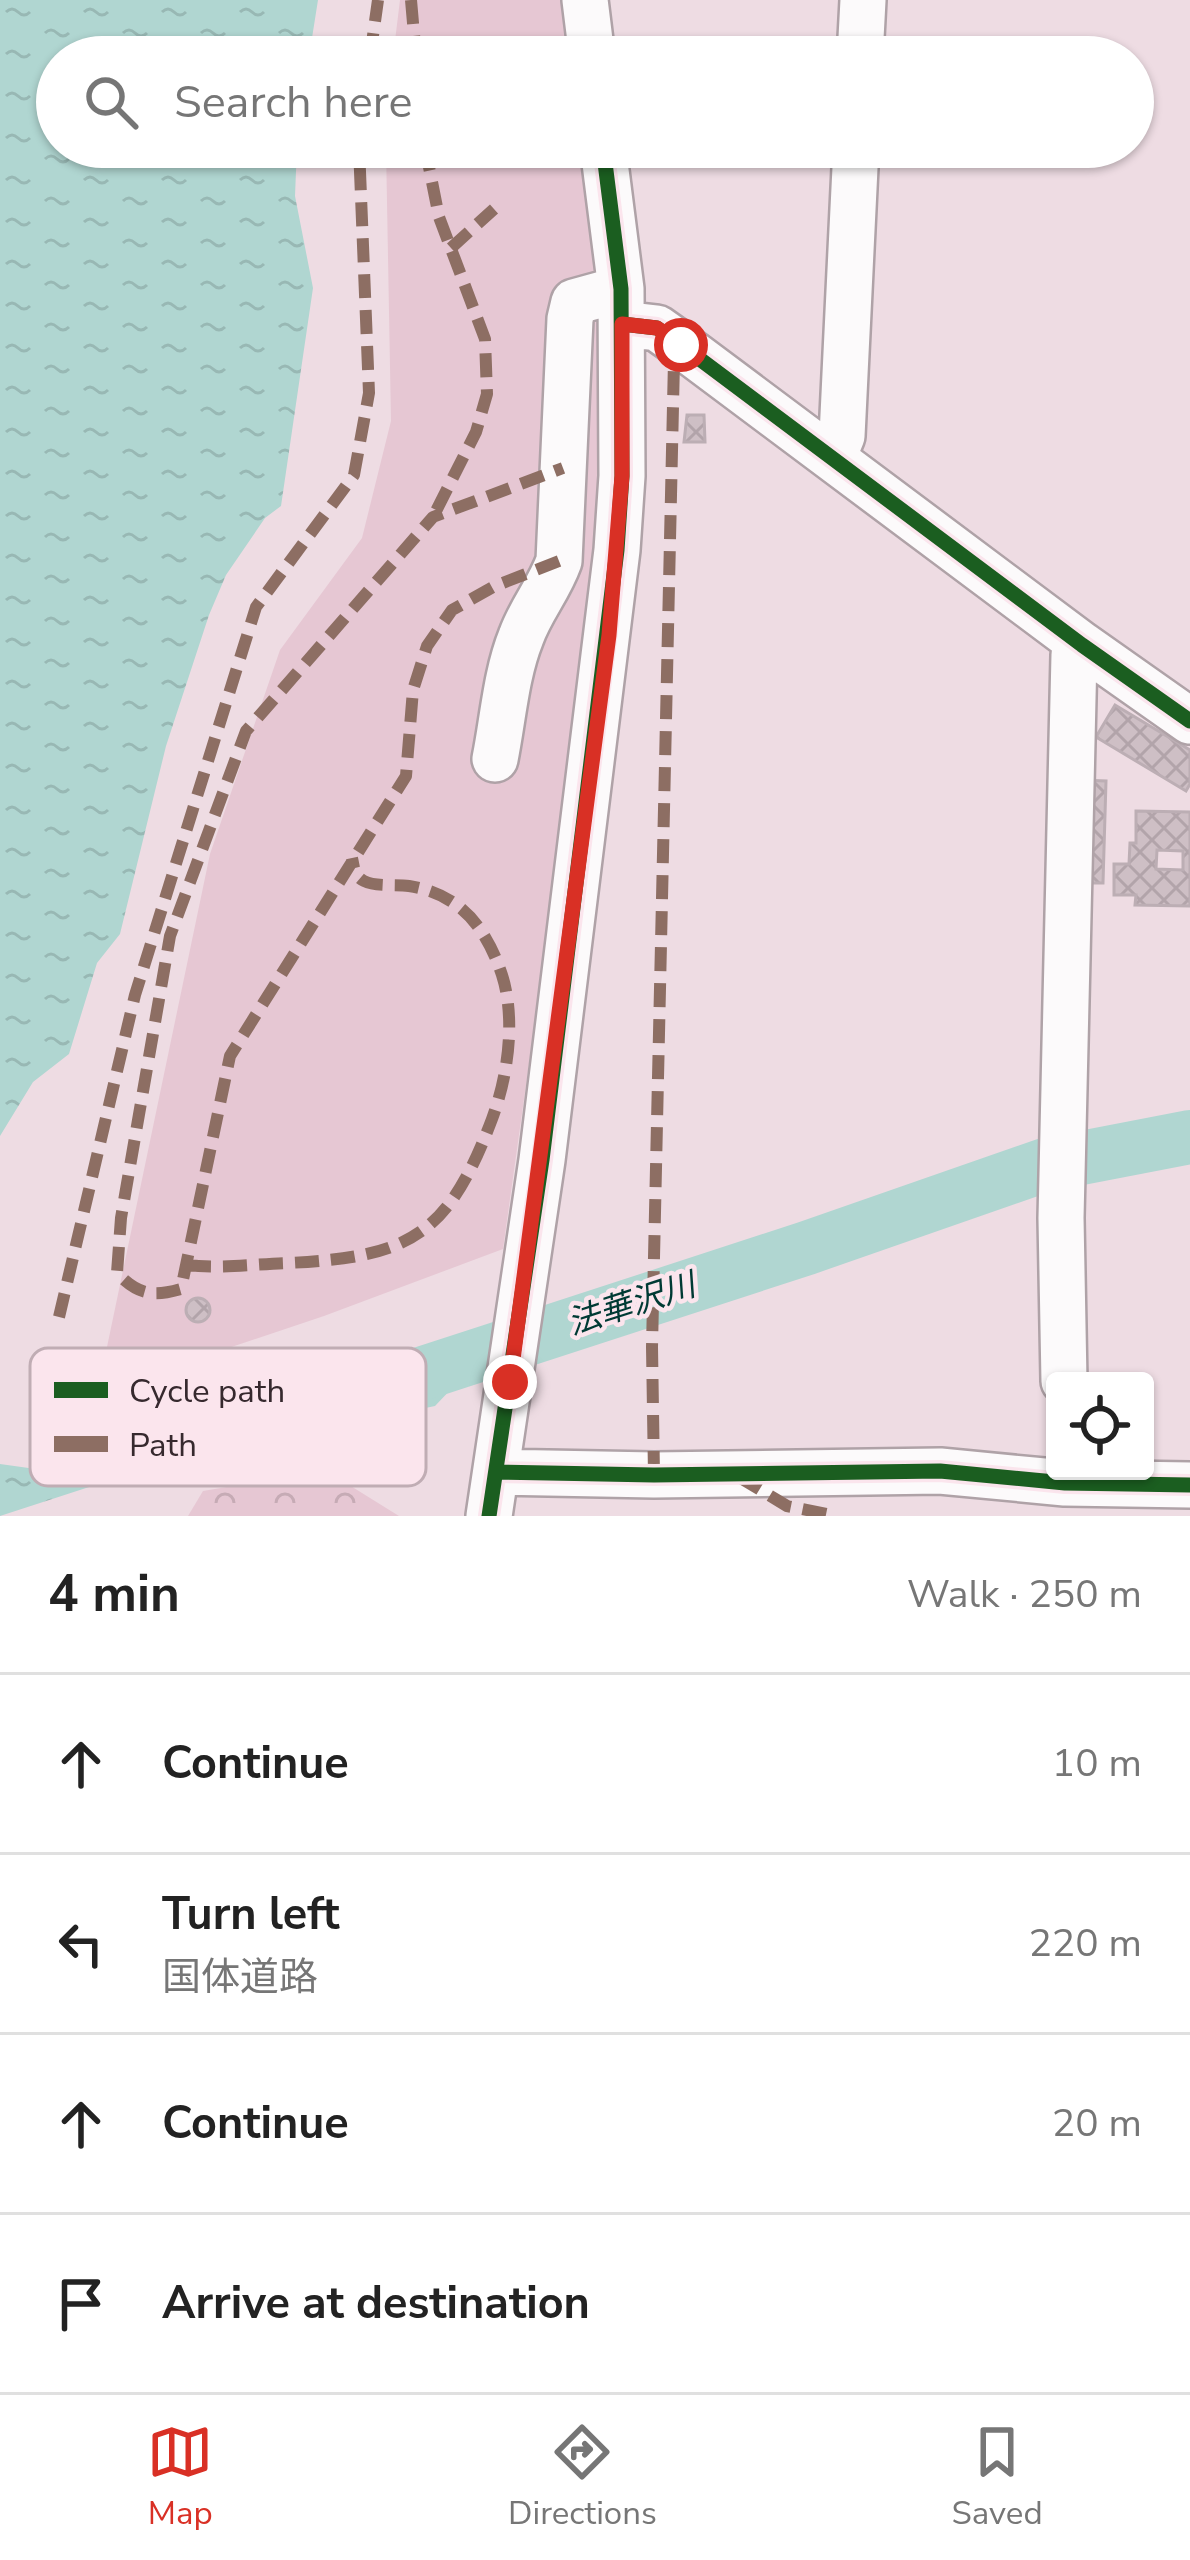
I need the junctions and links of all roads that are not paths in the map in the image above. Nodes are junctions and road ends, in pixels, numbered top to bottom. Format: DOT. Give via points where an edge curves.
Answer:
graph roads {
  1 [pos="585,0"];
  2 [pos="862,0"];
  3 [pos="589,36"];
  4 [pos="861,36"];
  5 [pos="605,168"];
  6 [pos="855,168"];
  7 [pos="621,306"];
  8 [pos="833,458"];
  9 [pos="1082,645"];
  10 [pos="1190,721"];
  11 [pos="495,759"];
  12 [pos="1064,1372"];
  13 [pos="1046,1476"];
  14 [pos="1112,1480"];
  15 [pos="1190,1485"];
  16 [pos="494,1494"];
  1 -- 3 [label="street"];
  2 -- 4 [label="street"];
  5 -- 7 [label="street"];
  6 -- 8 [label="street" via="842,436"];
  7 -- 8 [label="street"];
  7 -- 11 [label="street" via="574,302 559,561 518,642"];
  7 -- 16 [label="street" via="617,550"];
  8 -- 9 [label="street"];
  9 -- 10 [label="street"];
  9 -- 12 [label="street" via="1074,655"];
  13 -- 16 [label="street" via="654,1475"];
  14 -- 15 [label="street"];
}
